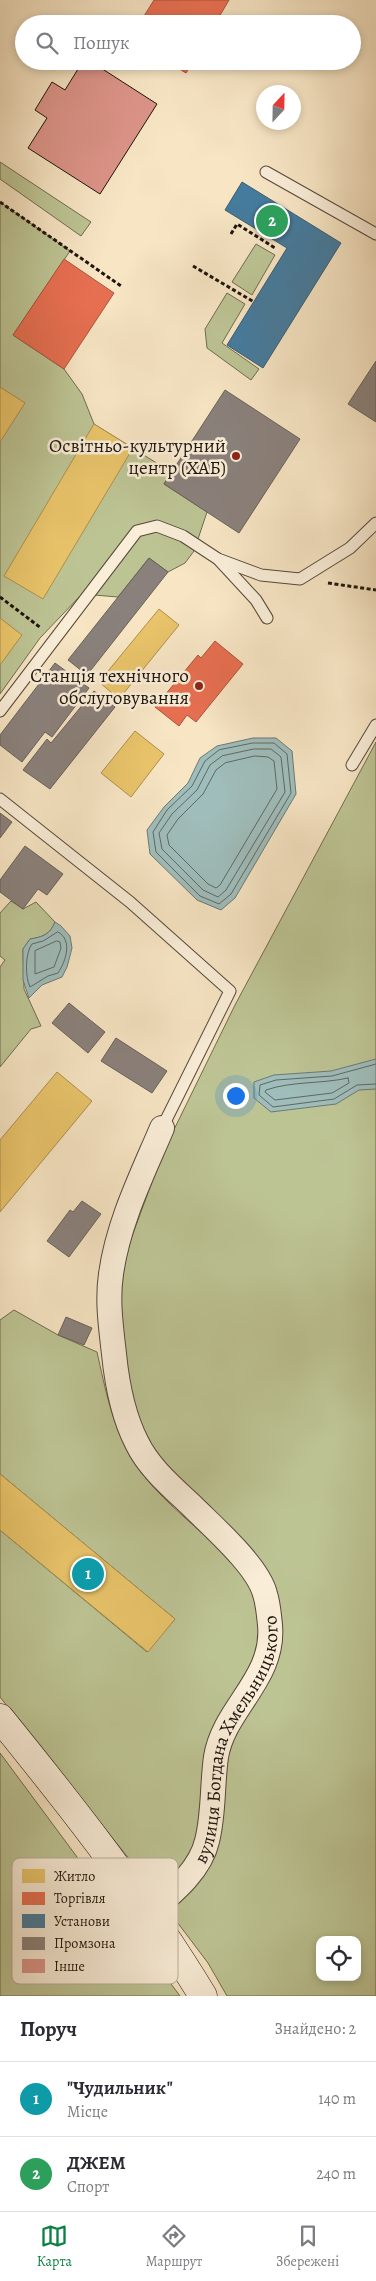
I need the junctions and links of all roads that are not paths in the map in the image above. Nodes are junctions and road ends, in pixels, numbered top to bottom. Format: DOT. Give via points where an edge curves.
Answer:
graph roads {
  1 [pos="266,172"];
  2 [pos="376,234"];
  3 [pos="376,523"];
  4 [pos="218,559"];
  5 [pos="267,618"];
  6 [pos="0,711"];
  7 [pos="376,724"];
  8 [pos="352,765"];
  9 [pos="0,799"];
  10 [pos="162,1128"];
  11 [pos="0,1718"];
  12 [pos="110,1858"];
  13 [pos="178,1889"];
  14 [pos="178,1954"];
  15 [pos="203,1996"];
  1 -- 2 [label="lane"];
  3 -- 4 [label="lane" via="350,548 300,579 261,575"];
  4 -- 5 [label="lane" via="256,600"];
  4 -- 6 [label="lane" via="183,536 157,526 137,531"];
  7 -- 8 [label="lane"];
  9 -- 10 [label="lane" via="130,902 230,991"];
  10 -- 13 [label="street, вулиця Богдана Хмельницького" via="121,1230 111,1274 109,1313 123,1406 137,1444 162,1477 246,1560 265,1592 270,1627 268,1655 258,1680 230,1719 216,1756 207,1842 194,1868"];
  11 -- 12 [label="street"];
  14 -- 15 [label="street"];
}
